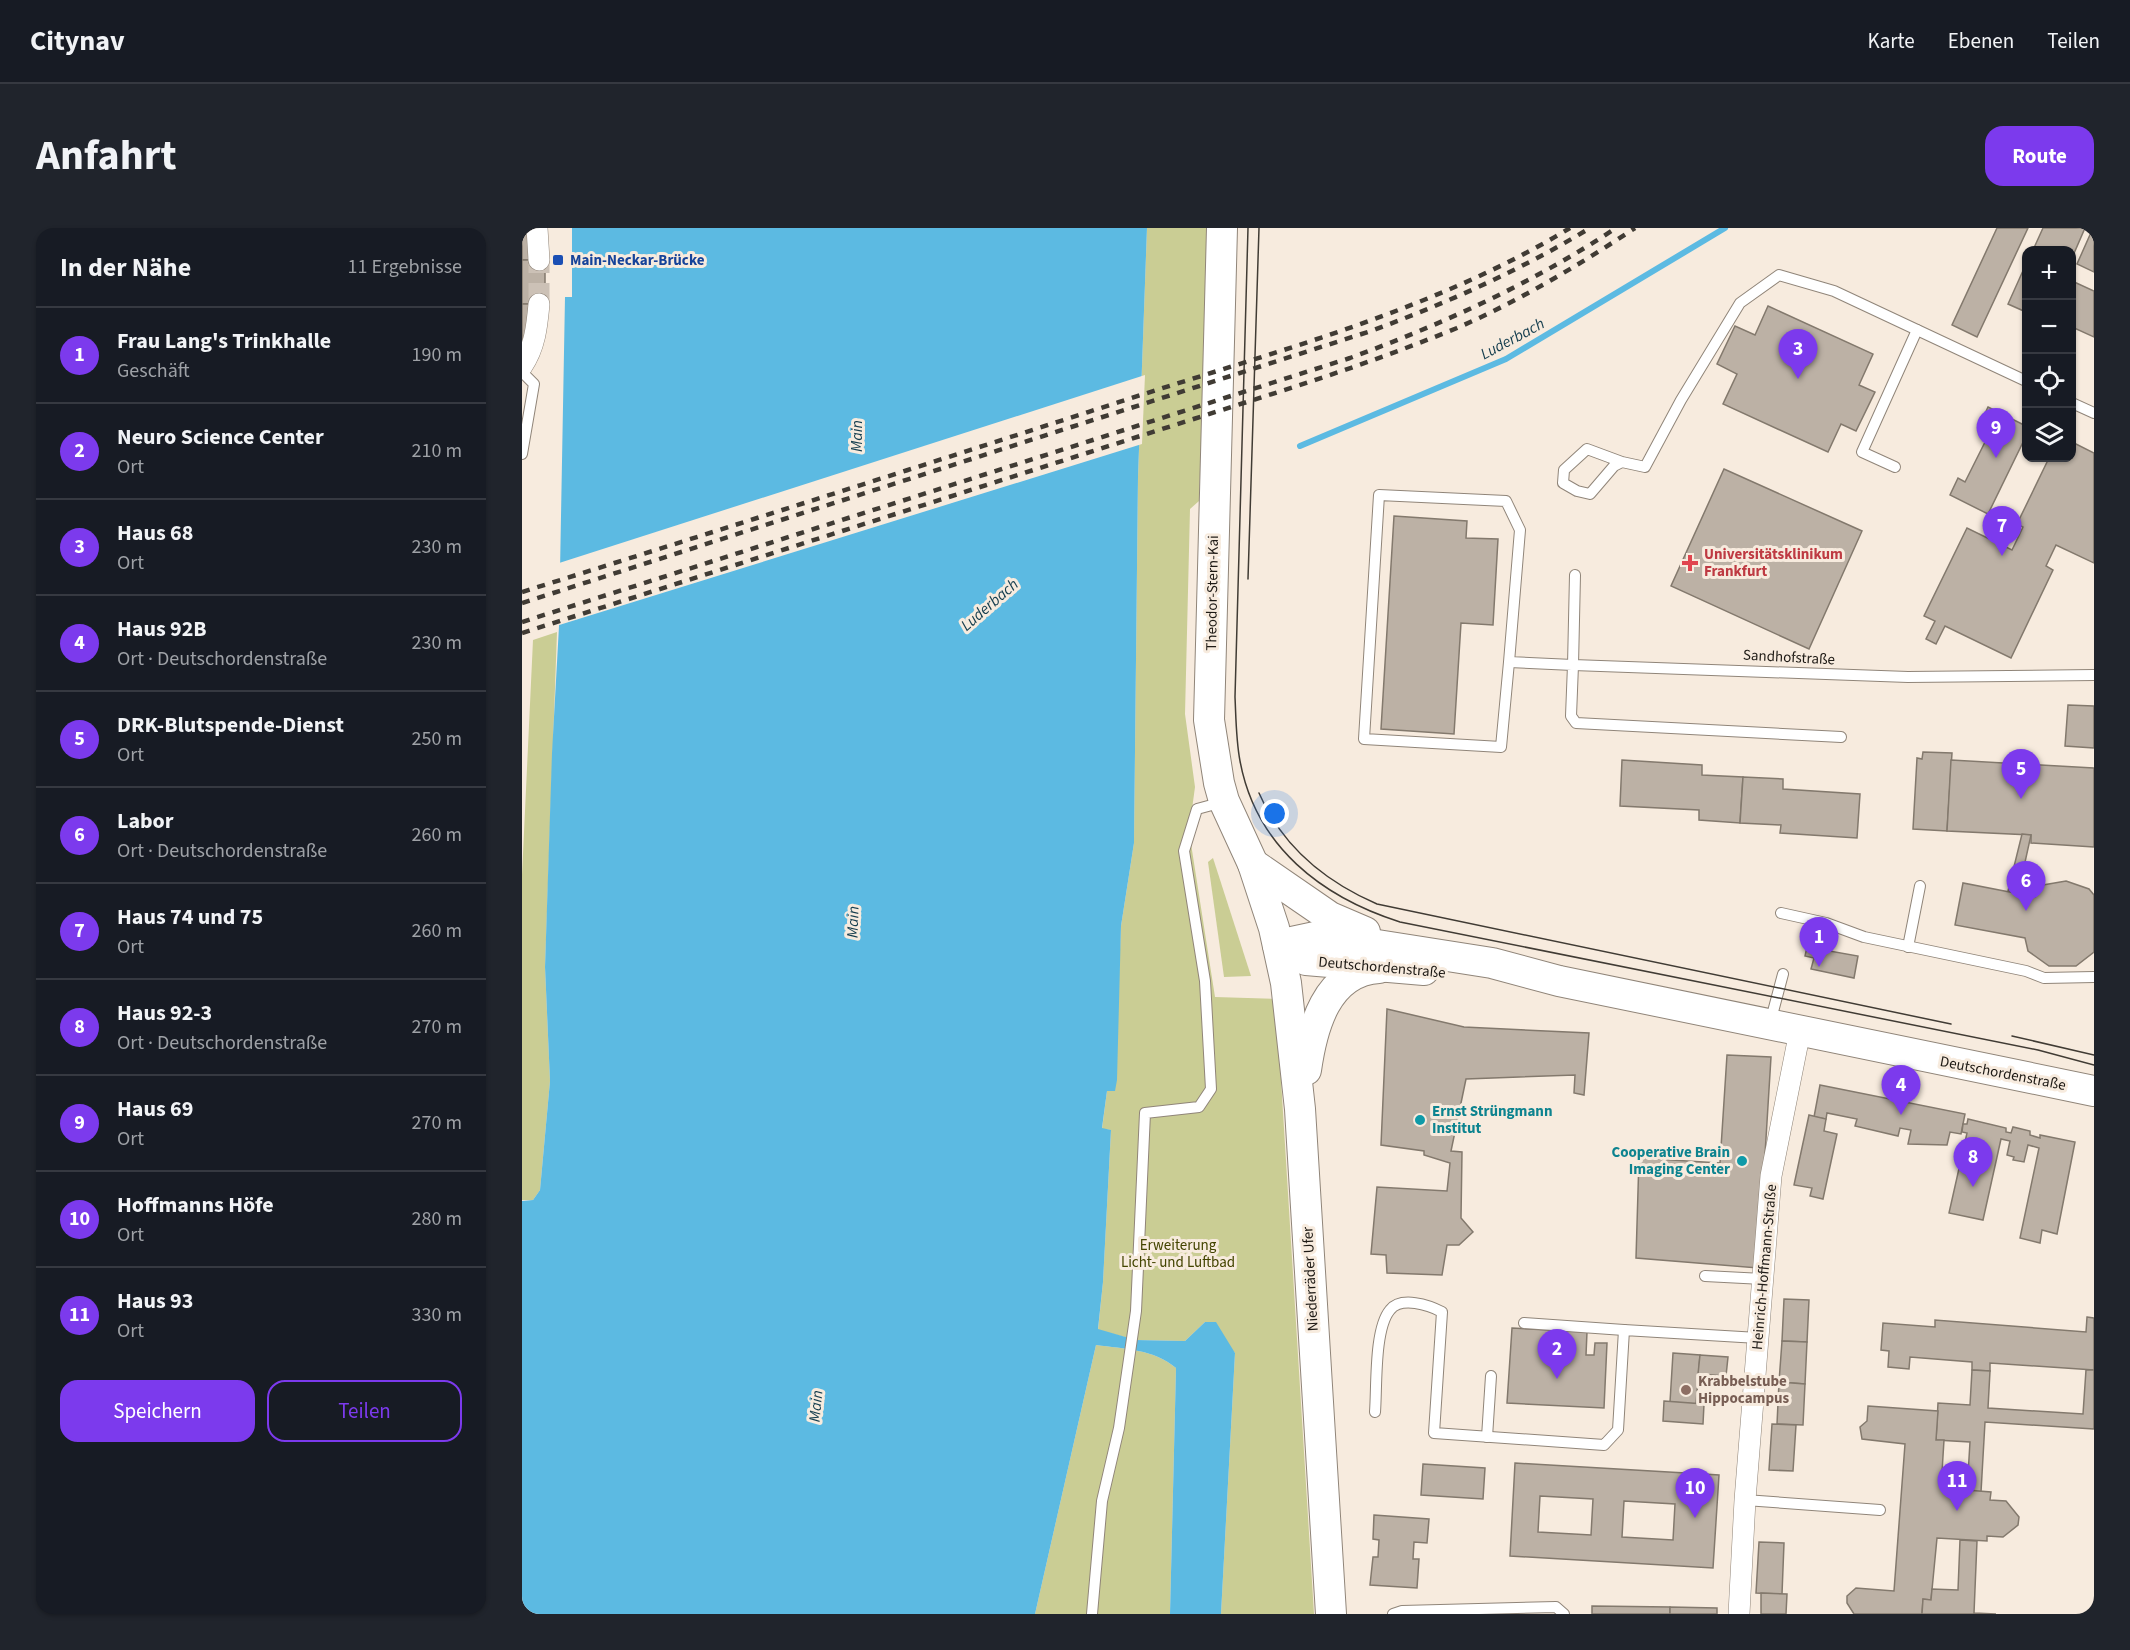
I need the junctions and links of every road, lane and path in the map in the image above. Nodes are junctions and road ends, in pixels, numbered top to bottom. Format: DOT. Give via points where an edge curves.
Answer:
graph roads {
  1 [pos="537,228"];
  2 [pos="1222,228"];
  3 [pos="539,260"];
  4 [pos="539,304"];
  5 [pos="1917,330"];
  6 [pos="522,366"];
  7 [pos="522,372"];
  8 [pos="2022,379"];
  9 [pos="2076,405"];
  10 [pos="2094,413"];
  11 [pos="522,454"];
  12 [pos="1622,462"];
  13 [pos="1895,467"];
  14 [pos="1575,574"];
  15 [pos="1509,662"];
  16 [pos="1573,665"];
  17 [pos="2094,675"];
  18 [pos="1841,737"];
  19 [pos="1224,801"];
  20 [pos="1252,864"];
  21 [pos="1920,886"];
  22 [pos="1781,914"];
  23 [pos="1278,945"];
  24 [pos="1908,947"];
  25 [pos="1402,958"];
  26 [pos="1783,974"];
  27 [pos="2094,977"];
  28 [pos="1769,1023"];
  29 [pos="1800,1031"];
  30 [pos="2094,1091"];
  31 [pos="1300,1109"];
  32 [pos="1705,1276"];
  33 [pos="1763,1280"];
  34 [pos="1524,1323"];
  35 [pos="1624,1330"];
  36 [pos="1758,1338"];
  37 [pos="1491,1376"];
  38 [pos="1375,1412"];
  39 [pos="1487,1437"];
  40 [pos="1745,1500"];
  41 [pos="1880,1510"];
  42 [pos="1092,1614"];
  43 [pos="1331,1614"];
  44 [pos="1393,1614"];
  45 [pos="1564,1614"];
  46 [pos="1739,1614"];
  1 -- 3 [label="street"];
  2 -- 19 [label="main road, Theodor-Stern-Kai" via="1209,720"];
  4 -- 6 [label="street" via="530,355"];
  5 -- 8 [label="lane"];
  5 -- 12 [label="lane" via="1834,291 1779,275 1740,303 1645,467"];
  5 -- 13 [label="lane" via="1862,452"];
  7 -- 11 [label="lane" via="534,384"];
  9 -- 10 [label="lane"];
  12 -- 12 [label="lane" via="1587,449 1564,470 1563,483 1590,494"];
  14 -- 16 [label="lane"];
  15 -- 15 [label="lane" via="1520,530 1506,501 1379,495 1364,739 1501,747"];
  15 -- 16 [label="lane, Sandhofstraße"];
  16 -- 17 [label="lane, Sandhofstraße" via="1908,677"];
  16 -- 18 [label="lane" via="1571,716 1576,723"];
  19 -- 20 [label="main road, Theodor-Stern-Kai"];
  19 -- 42 [label="lane" via="1197,809 1184,851 1205,981 1211,1089 1199,1107 1145,1113 1133,1329 1119,1428 1102,1501"];
  20 -- 23 [label="main road, Theodor-Stern-Kai"];
  20 -- 25 [label="main road" via="1330,917"];
  21 -- 24 [label="lane"];
  22 -- 24 [label="lane"];
  23 -- 25 [label="main road, Deutschordenstraße" via="1306,960"];
  23 -- 31 [label="main road, Niederräder Ufer" via="1286,982"];
  24 -- 27 [label="lane" via="2044,978"];
  25 -- 28 [label="main road, Deutschordenstraße" via="1486,977 1559,981"];
  25 -- 31 [label="main road" via="1348,978 1319,1012 1311,1033"];
  26 -- 28 [label="lane"];
  28 -- 29 [label="main road, Deutschordenstraße"];
  29 -- 30 [label="main road, Deutschordenstraße"];
  29 -- 33 [label="street, Heinrich-Hoffmann-Straße" via="1771,1176"];
  31 -- 43 [label="main road, Niederräder Ufer"];
  32 -- 33 [label="lane"];
  33 -- 36 [label="street, Heinrich-Hoffmann-Straße"];
  34 -- 35 [label="lane"];
  35 -- 36 [label="lane"];
  35 -- 39 [label="lane" via="1618,1430 1604,1445"];
  36 -- 40 [label="street, Heinrich-Hoffmann-Straße"];
  37 -- 39 [label="lane"];
  38 -- 39 [label="lane" via="1381,1329 1390,1310 1401,1303 1431,1306 1442,1312 1434,1433"];
  40 -- 41 [label="lane"];
  40 -- 46 [label="street, Heinrich-Hoffmann-Straße"];
  44 -- 45 [label="lane" via="1556,1607"];
}
